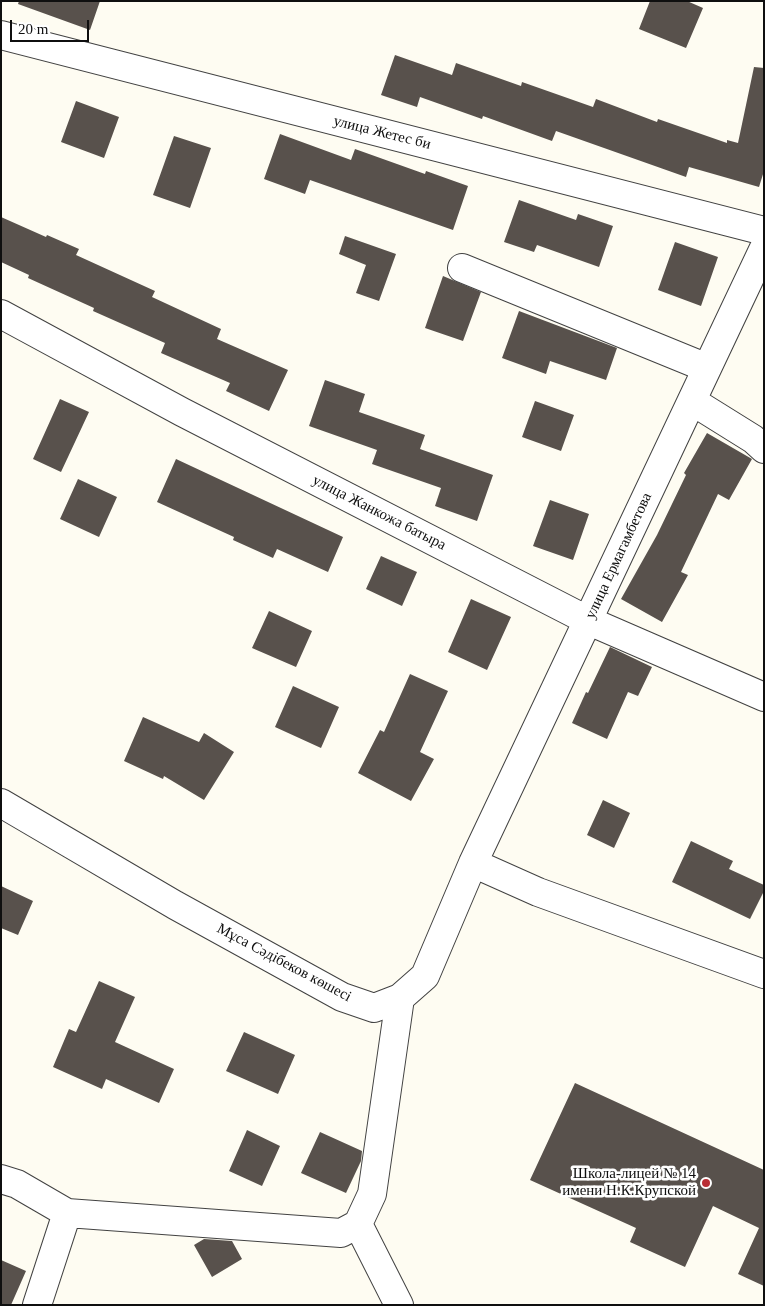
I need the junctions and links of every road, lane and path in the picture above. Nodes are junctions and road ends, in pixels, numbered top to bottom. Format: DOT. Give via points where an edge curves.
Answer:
graph roads {
  1 [pos="1,35"];
  2 [pos="764,231"];
  3 [pos="764,248"];
  4 [pos="462,268"];
  5 [pos="1,314"];
  6 [pos="708,368"];
  7 [pos="692,401"];
  8 [pos="764,450"];
  9 [pos="589,621"];
  10 [pos="764,697"];
  11 [pos="1,803"];
  12 [pos="473,863"];
  13 [pos="764,974"];
  14 [pos="400,998"];
  15 [pos="1,1179"];
  16 [pos="67,1213"];
  17 [pos="358,1224"];
  18 [pos="37,1305"];
  19 [pos="399,1305"];
  1 -- 2 [label="street, улица Жетес би"];
  3 -- 6 [label="street, улица Ермагамбетова"];
  4 -- 6 [label="street"];
  5 -- 9 [label="street, улица Жанкожа батыра" via="182,412"];
  6 -- 7 [label="street, улица Ермагамбетова"];
  7 -- 8 [label="street" via="753,439"];
  7 -- 9 [label="street, улица Ермагамбетова"];
  9 -- 10 [label="street, улица Жанкожа батыра"];
  9 -- 12 [label="street, улица Ермагамбетова"];
  11 -- 14 [label="street, Мұса Сәдібеков көшесі" via="175,905 342,997 374,1008"];
  12 -- 13 [label="street" via="538,892"];
  12 -- 14 [label="street, Мұса Сәдібеков көшесі" via="425,976"];
  14 -- 17 [label="street" via="372,1194"];
  15 -- 16 [label="street" via="17,1184"];
  16 -- 17 [label="street" via="341,1233"];
  16 -- 18 [label="street"];
  17 -- 19 [label="street"];
}
